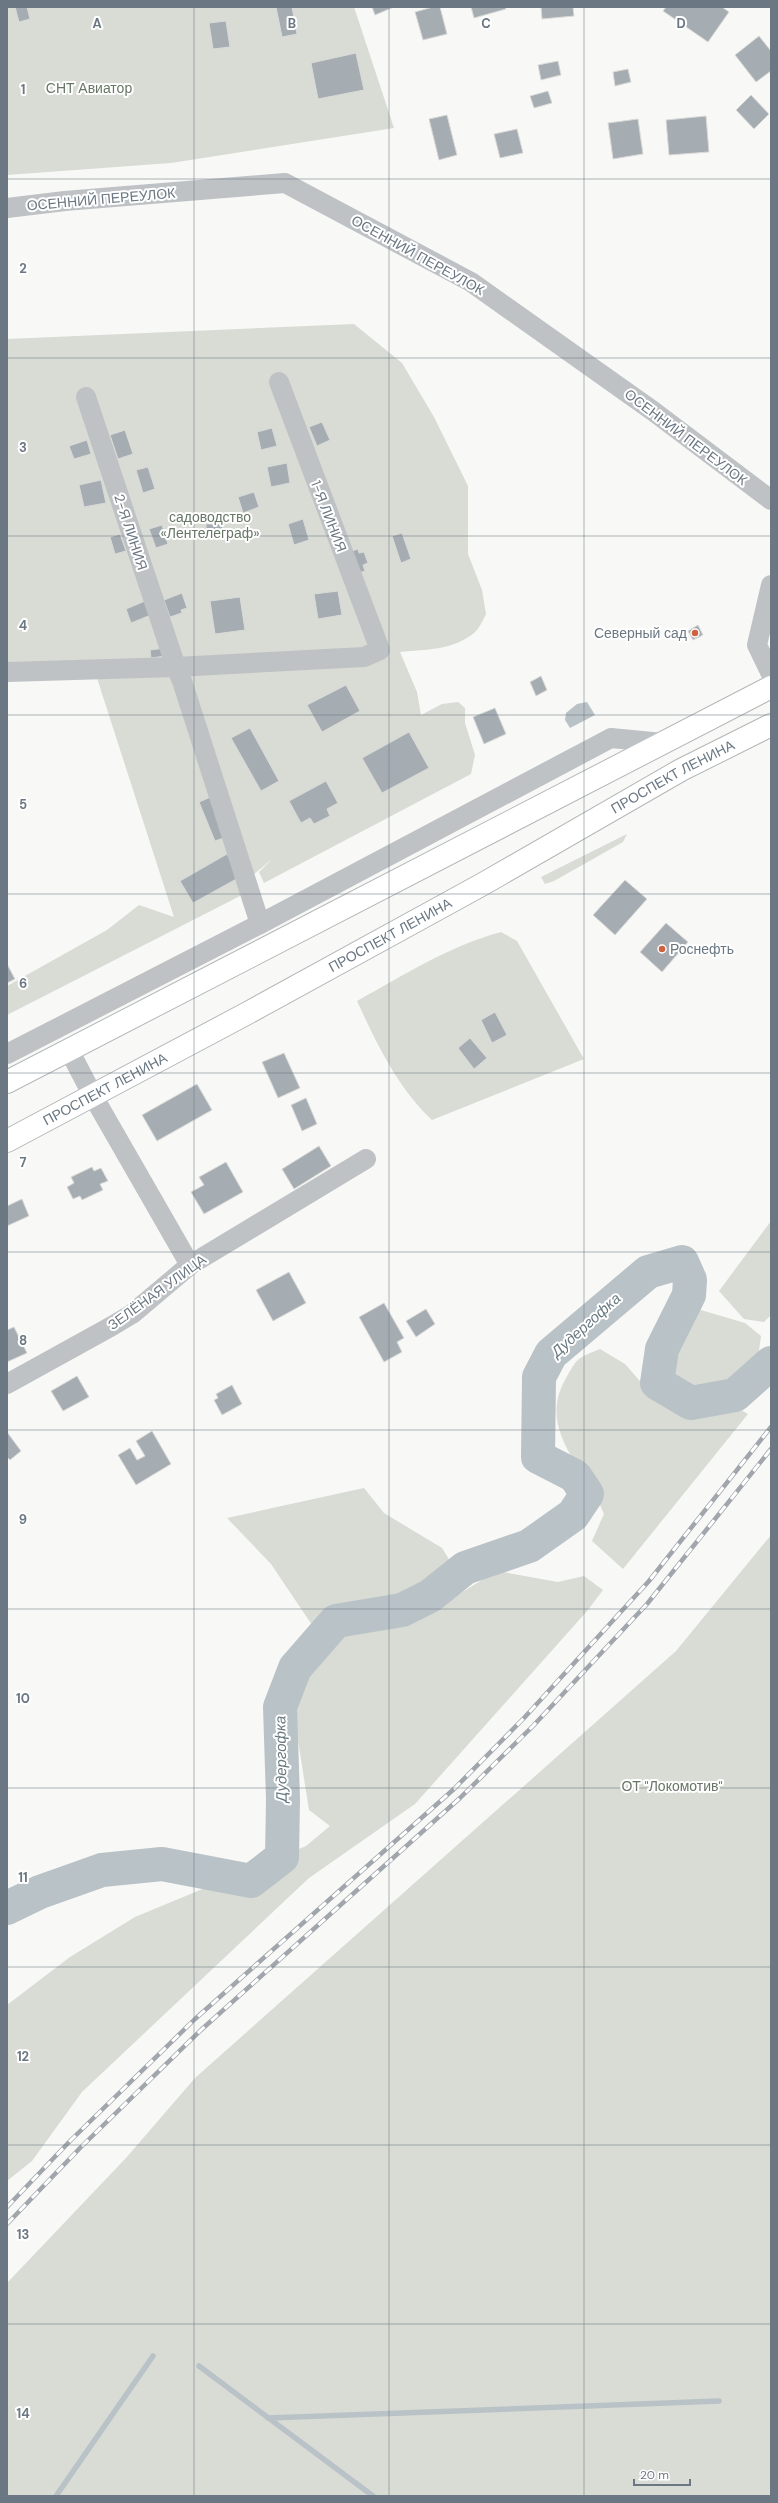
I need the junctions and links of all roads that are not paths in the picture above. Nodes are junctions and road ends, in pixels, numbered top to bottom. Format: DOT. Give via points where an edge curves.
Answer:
graph roads {
  1 [pos="7,208"];
  2 [pos="278,382"];
  3 [pos="86,397"];
  4 [pos="771,500"];
  5 [pos="771,585"];
  6 [pos="176,667"];
  7 [pos="7,672"];
  8 [pos="771,674"];
  9 [pos="771,687"];
  10 [pos="771,725"];
  11 [pos="663,743"];
  12 [pos="260,924"];
  13 [pos="69,1050"];
  14 [pos="7,1054"];
  15 [pos="7,1082"];
  16 [pos="93,1096"];
  17 [pos="7,1141"];
  18 [pos="366,1159"];
  19 [pos="190,1265"];
  20 [pos="7,1384"];
  1 -- 4 [label="street, ОСЕННИЙ ПЕРЕУЛОК" via="285,183 472,282 640,402"];
  2 -- 6 [label="street, 1-Я ЛИНИЯ" via="380,650 364,657"];
  3 -- 6 [label="street, 2-Я ЛИНИЯ"];
  5 -- 8 [label="street" via="757,645"];
  6 -- 7 [label="street"];
  6 -- 12 [label="street, 2-Я ЛИНИЯ"];
  9 -- 11 [label="highway"];
  10 -- 16 [label="highway, ПРОСПЕКТ ЛЕНИНА" via="681,770 483,884"];
  11 -- 12 [label="street" via="611,738"];
  11 -- 13 [label="highway"];
  12 -- 14 [label="street"];
  13 -- 15 [label="highway"];
  13 -- 16 [label="street"];
  16 -- 17 [label="highway, ПРОСПЕКТ ЛЕНИНА"];
  16 -- 19 [label="street"];
  18 -- 19 [label="street, ЗЕЛЁНАЯ УЛИЦА"];
  19 -- 20 [label="street, ЗЕЛЁНАЯ УЛИЦА" via="132,1314"];
}
